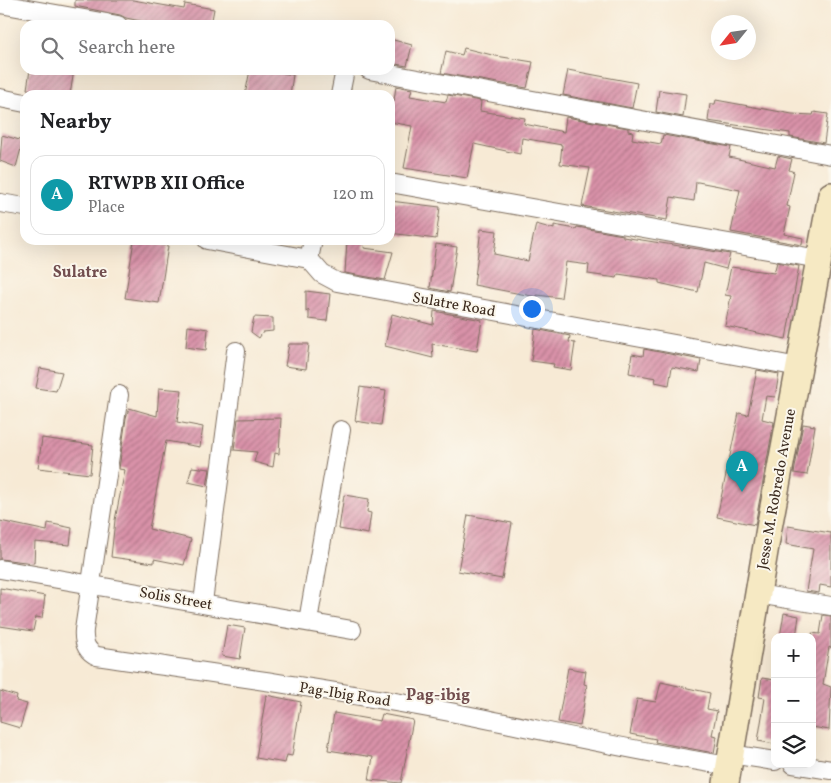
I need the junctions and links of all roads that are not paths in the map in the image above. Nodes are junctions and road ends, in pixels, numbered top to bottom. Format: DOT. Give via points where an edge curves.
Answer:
graph roads {
  1 [pos="0,4"];
  2 [pos="90,20"];
  3 [pos="344,75"];
  4 [pos="395,75"];
  5 [pos="341,90"];
  6 [pos="0,98"];
  7 [pos="20,102"];
  8 [pos="831,155"];
  9 [pos="395,184"];
  10 [pos="831,195"];
  11 [pos="0,203"];
  12 [pos="20,206"];
  13 [pos="232,245"];
  14 [pos="312,245"];
  15 [pos="819,259"];
  16 [pos="309,260"];
  17 [pos="236,351"];
  18 [pos="799,367"];
  19 [pos="119,395"];
  20 [pos="341,430"];
  21 [pos="0,569"];
  22 [pos="92,584"];
  23 [pos="757,594"];
  24 [pos="203,602"];
  25 [pos="831,606"];
  26 [pos="308,621"];
  27 [pos="352,630"];
  28 [pos="771,762"];
  29 [pos="728,768"];
  30 [pos="816,768"];
  31 [pos="831,770"];
  1 -- 2 [label="street"];
  3 -- 5 [label="street"];
  4 -- 8 [label="street"];
  6 -- 7 [label="street"];
  9 -- 15 [label="street"];
  10 -- 15 [label="main road, Jesse M. Robredo Avenue"];
  11 -- 12 [label="street"];
  13 -- 16 [label="street"];
  14 -- 16 [label="street"];
  15 -- 18 [label="main road, Jesse M. Robredo Avenue"];
  16 -- 18 [label="street, Sulatre Road" via="322,274 337,282"];
  17 -- 24 [label="street"];
  18 -- 23 [label="main road, Jesse M. Robredo Avenue"];
  19 -- 22 [label="street, Pag-Ibig Road"];
  20 -- 26 [label="street"];
  21 -- 22 [label="street, Solis Street"];
  22 -- 24 [label="street, Solis Street"];
  22 -- 29 [label="street, Pag-Ibig Road" via="84,637 86,646 97,656 360,696"];
  23 -- 25 [label="street"];
  23 -- 29 [label="main road, Jesse M. Robredo Avenue"];
  24 -- 26 [label="street, Solis Street"];
  26 -- 27 [label="street, Solis Street"];
  28 -- 29 [label="street, Pag-Ibig Road"];
  30 -- 31 [label="street"];
}
